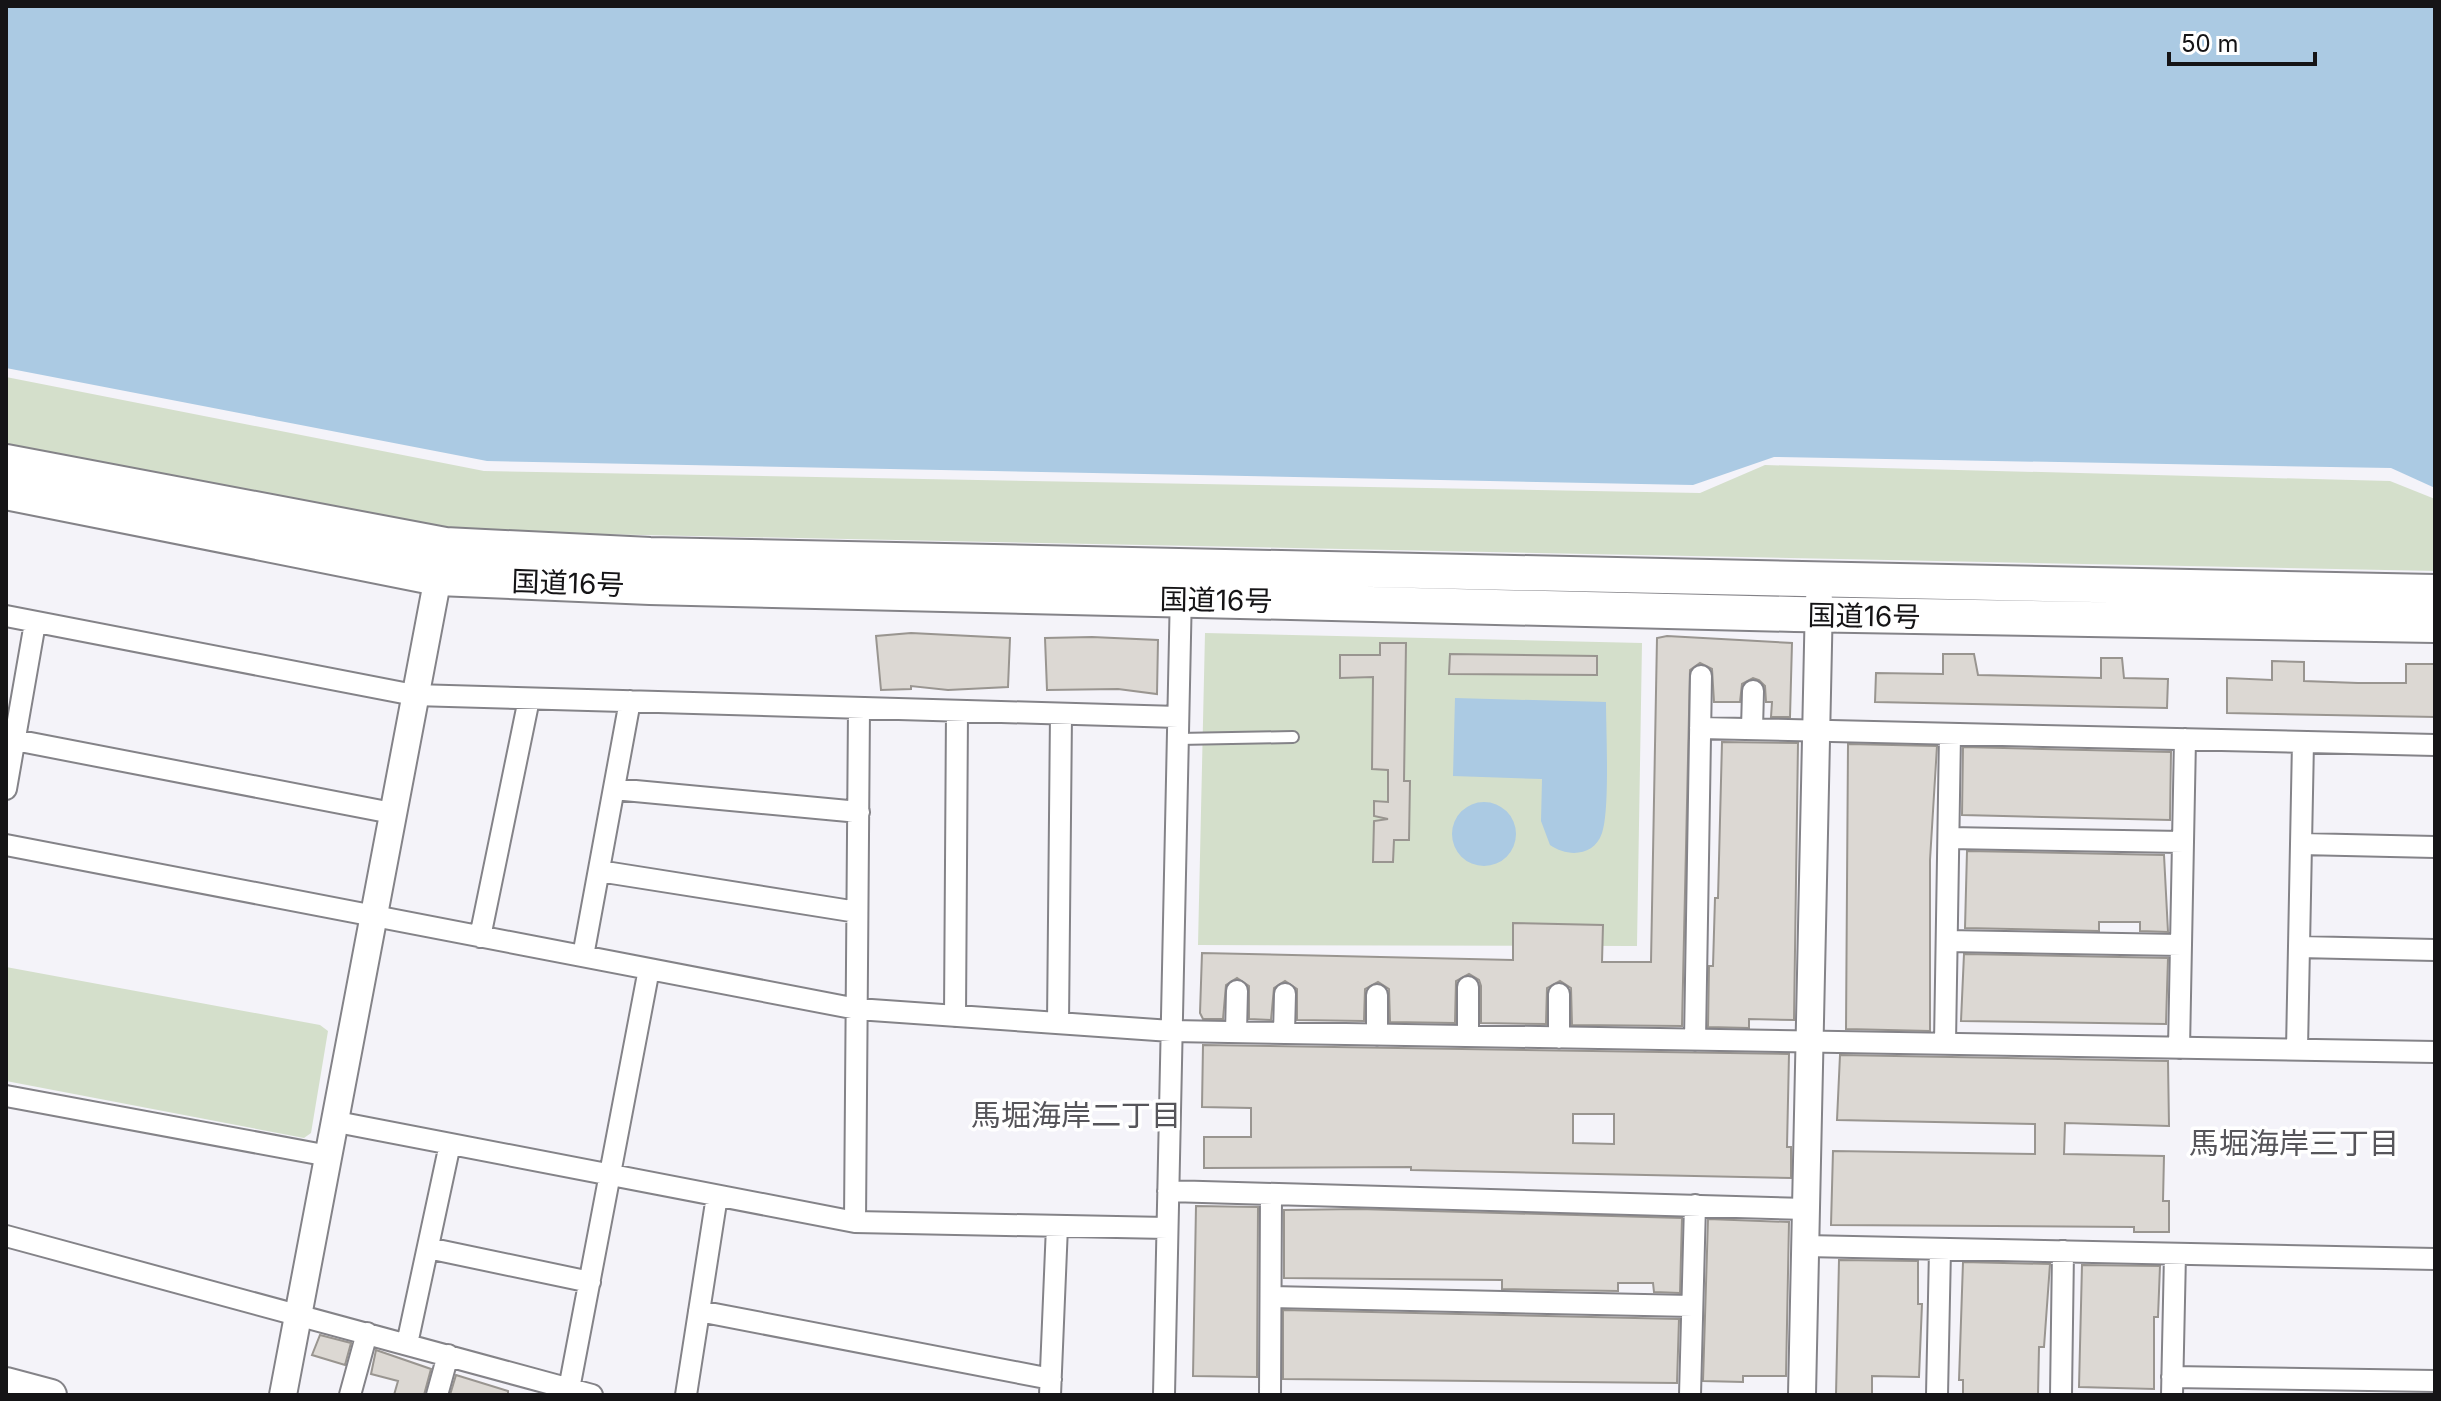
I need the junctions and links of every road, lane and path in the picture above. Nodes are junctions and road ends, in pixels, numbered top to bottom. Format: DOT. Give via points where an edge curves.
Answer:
graph roads {
  1 [pos="6,462"];
  2 [pos="6,492"];
  3 [pos="441,562"];
  4 [pos="1819,579"];
  5 [pos="1181,583"];
  6 [pos="2435,592"];
  7 [pos="1818,615"];
  8 [pos="6,616"];
  9 [pos="35,623"];
  10 [pos="2435,625"];
  11 [pos="1701,676"];
  12 [pos="1753,691"];
  13 [pos="414,695"];
  14 [pos="529,699"];
  15 [pos="630,701"];
  16 [pos="859,708"];
  17 [pos="957,711"];
  18 [pos="1061,714"];
  19 [pos="1178,717"];
  20 [pos="1700,728"];
  21 [pos="1752,729"];
  22 [pos="1816,731"];
  23 [pos="1950,734"];
  24 [pos="1293,737"];
  25 [pos="1178,739"];
  26 [pos="2185,739"];
  27 [pos="15,740"];
  28 [pos="2303,742"];
  29 [pos="2435,745"];
  30 [pos="6,789"];
  31 [pos="614,789"];
  32 [pos="859,812"];
  33 [pos="392,813"];
  34 [pos="1949,838"];
  35 [pos="2183,842"];
  36 [pos="2301,844"];
  37 [pos="6,845"];
  38 [pos="2435,847"];
  39 [pos="599,871"];
  40 [pos="857,912"];
  41 [pos="374,916"];
  42 [pos="480,937"];
  43 [pos="1947,941"];
  44 [pos="2181,945"];
  45 [pos="2299,947"];
  46 [pos="2435,950"];
  47 [pos="583,956"];
  48 [pos="649,969"];
  49 [pos="1468,987"];
  50 [pos="1237,991"];
  51 [pos="1285,994"];
  52 [pos="1559,994"];
  53 [pos="1377,995"];
  54 [pos="857,1009"];
  55 [pos="955,1016"];
  56 [pos="1058,1023"];
  57 [pos="1171,1031"];
  58 [pos="1236,1032"];
  59 [pos="1284,1033"];
  60 [pos="1377,1035"];
  61 [pos="1468,1036"];
  62 [pos="1559,1038"];
  63 [pos="1695,1040"];
  64 [pos="1809,1042"];
  65 [pos="1945,1043"];
  66 [pos="2179,1048"];
  67 [pos="2297,1049"];
  68 [pos="2435,1052"];
  69 [pos="6,1096"];
  70 [pos="337,1122"];
  71 [pos="450,1144"];
  72 [pos="329,1156"];
  73 [pos="610,1175"];
  74 [pos="1168,1191"];
  75 [pos="1271,1194"];
  76 [pos="717,1196"];
  77 [pos="1695,1205"];
  78 [pos="1806,1209"];
  79 [pos="855,1222"];
  80 [pos="1057,1226"];
  81 [pos="1167,1228"];
  82 [pos="6,1236"];
  83 [pos="1805,1246"];
  84 [pos="428,1248"];
  85 [pos="1940,1249"];
  86 [pos="2063,1251"];
  87 [pos="2175,1254"];
  88 [pos="2435,1259"];
  89 [pos="590,1282"];
  90 [pos="1271,1297"];
  91 [pos="1692,1306"];
  92 [pos="699,1311"];
  93 [pos="297,1315"];
  94 [pos="367,1333"];
  95 [pos="407,1344"];
  96 [pos="448,1355"];
  97 [pos="2435,1381"];
  98 [pos="6,1383"];
  99 [pos="526,1386"];
  100 [pos="2172,1386"];
  101 [pos="1050,1387"];
  102 [pos="569,1392"];
  103 [pos="43,1394"];
  104 [pos="283,1395"];
  105 [pos="350,1395"];
  106 [pos="437,1395"];
  107 [pos="592,1395"];
  108 [pos="686,1395"];
  109 [pos="1164,1395"];
  110 [pos="1270,1395"];
  111 [pos="1690,1395"];
  112 [pos="1802,1395"];
  113 [pos="1937,1395"];
  114 [pos="2061,1395"];
  1 -- 3 [label="highway, 国道16号"];
  2 -- 3 [label="highway, 国道16号"];
  3 -- 5 [label="highway, 国道16号" via="650,555"];
  3 -- 13 [label="street"];
  4 -- 5 [label="highway, 国道16号"];
  4 -- 6 [label="highway, 国道16号"];
  4 -- 7 [label="street"];
  5 -- 7 [label="highway, 国道16号"];
  5 -- 19 [label="street"];
  7 -- 10 [label="highway, 国道16号"];
  7 -- 22 [label="street"];
  8 -- 9 [label="street"];
  9 -- 13 [label="street"];
  9 -- 27 [label="street"];
  11 -- 20 [label="street"];
  12 -- 21 [label="street"];
  13 -- 14 [label="street"];
  13 -- 33 [label="street"];
  14 -- 15 [label="street"];
  14 -- 42 [label="street"];
  15 -- 16 [label="street"];
  15 -- 31 [label="street"];
  16 -- 17 [label="street"];
  16 -- 32 [label="street"];
  17 -- 18 [label="street"];
  17 -- 55 [label="street"];
  18 -- 19 [label="street"];
  18 -- 56 [label="street"];
  19 -- 25 [label="street"];
  20 -- 21 [label="street"];
  20 -- 63 [label="street"];
  21 -- 22 [label="street"];
  22 -- 23 [label="street"];
  22 -- 64 [label="street"];
  23 -- 26 [label="street"];
  23 -- 34 [label="street"];
  24 -- 25 [label="lane"];
  25 -- 57 [label="street"];
  26 -- 28 [label="street"];
  26 -- 35 [label="street"];
  27 -- 30 [label="street"];
  27 -- 33 [label="street"];
  28 -- 29 [label="street"];
  28 -- 36 [label="street"];
  31 -- 32 [label="street"];
  31 -- 39 [label="street"];
  32 -- 40 [label="street"];
  33 -- 41 [label="street"];
  34 -- 35 [label="street"];
  34 -- 43 [label="street"];
  35 -- 44 [label="street"];
  36 -- 38 [label="street"];
  36 -- 45 [label="street"];
  37 -- 41 [label="street"];
  39 -- 40 [label="street"];
  39 -- 47 [label="street"];
  40 -- 54 [label="street"];
  41 -- 42 [label="street"];
  41 -- 70 [label="street"];
  42 -- 47 [label="street"];
  43 -- 44 [label="street"];
  43 -- 65 [label="street"];
  44 -- 66 [label="street"];
  45 -- 46 [label="street"];
  45 -- 67 [label="street"];
  47 -- 48 [label="street"];
  48 -- 54 [label="street"];
  48 -- 73 [label="street"];
  49 -- 61 [label="street"];
  50 -- 58 [label="street"];
  51 -- 59 [label="street"];
  52 -- 62 [label="street"];
  53 -- 60 [label="street"];
  54 -- 55 [label="street"];
  54 -- 79 [label="street"];
  55 -- 56 [label="street"];
  56 -- 57 [label="street"];
  57 -- 58 [label="street"];
  57 -- 74 [label="street"];
  58 -- 59 [label="street"];
  59 -- 60 [label="street"];
  60 -- 61 [label="street"];
  61 -- 62 [label="street"];
  62 -- 63 [label="street"];
  63 -- 64 [label="street"];
  64 -- 65 [label="street"];
  64 -- 78 [label="street"];
  65 -- 66 [label="street"];
  66 -- 67 [label="street"];
  67 -- 68 [label="street"];
  69 -- 72 [label="street"];
  70 -- 71 [label="street"];
  70 -- 72 [label="street"];
  71 -- 73 [label="street"];
  71 -- 84 [label="street"];
  72 -- 93 [label="street"];
  73 -- 76 [label="street"];
  73 -- 89 [label="street"];
  74 -- 75 [label="street"];
  74 -- 81 [label="street"];
  75 -- 77 [label="street"];
  75 -- 90 [label="street"];
  76 -- 79 [label="street"];
  76 -- 92 [label="street"];
  77 -- 78 [label="street"];
  77 -- 91 [label="street"];
  78 -- 83 [label="street"];
  79 -- 80 [label="street"];
  80 -- 81 [label="street"];
  80 -- 101 [label="street"];
  81 -- 109 [label="street"];
  82 -- 93 [label="street"];
  83 -- 85 [label="street"];
  83 -- 112 [label="street"];
  84 -- 89 [label="street"];
  84 -- 95 [label="street"];
  85 -- 86 [label="street"];
  85 -- 113 [label="street"];
  86 -- 87 [label="street"];
  86 -- 114 [label="street"];
  87 -- 88 [label="street"];
  87 -- 100 [label="street"];
  89 -- 102 [label="street"];
  90 -- 91 [label="street"];
  90 -- 110 [label="street"];
  91 -- 111 [label="street"];
  92 -- 101 [label="street"];
  92 -- 108 [label="street"];
  93 -- 94 [label="street"];
  93 -- 104 [label="street"];
  94 -- 95 [label="street"];
  94 -- 105 [label="street"];
  95 -- 96 [label="street"];
  96 -- 99 [label="street"];
  96 -- 106 [label="street"];
  97 -- 100 [label="street"];
  98 -- 103 [label="main road"];
  99 -- 102 [label="street"];
  102 -- 107 [label="street"];
}
